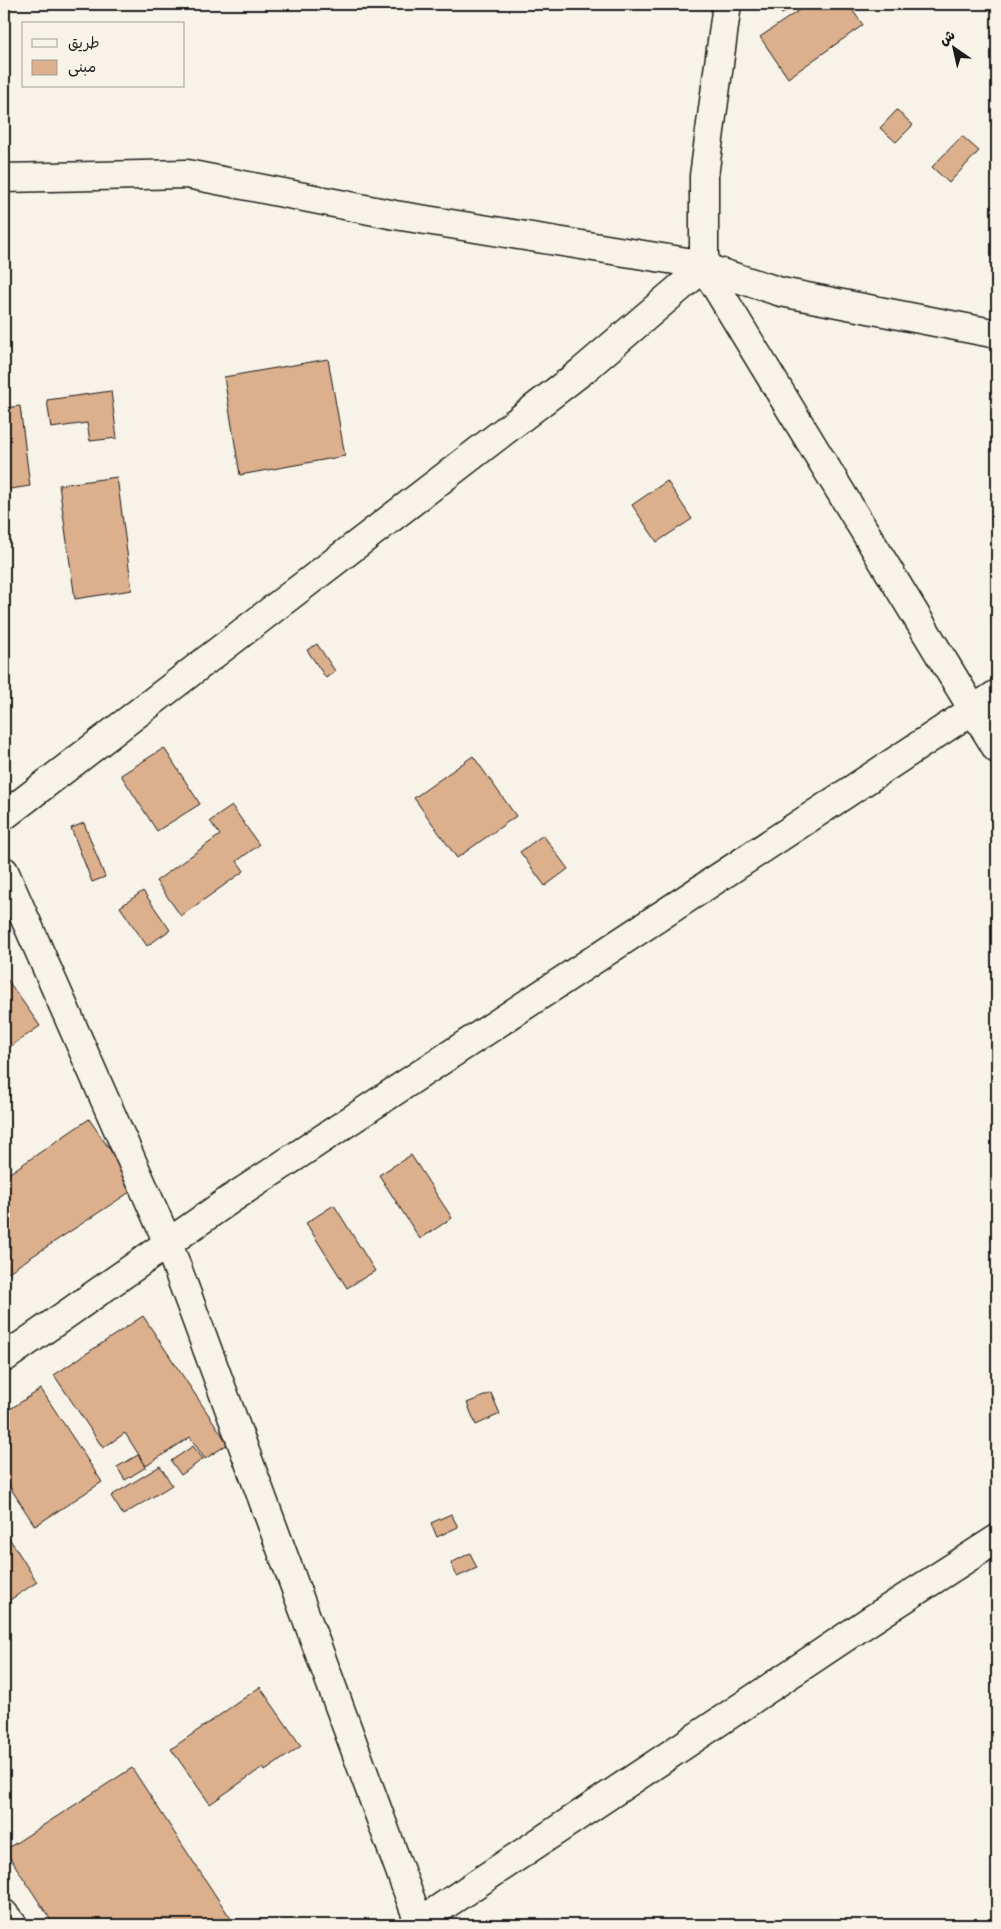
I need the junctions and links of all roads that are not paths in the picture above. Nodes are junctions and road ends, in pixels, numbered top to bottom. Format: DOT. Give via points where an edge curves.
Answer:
graph roads {
  1 [pos="727,4"];
  2 [pos="4,178"];
  3 [pos="704,267"];
  4 [pos="997,334"];
  5 [pos="997,694"];
  6 [pos="975,710"];
  7 [pos="997,749"];
  8 [pos="4,816"];
  9 [pos="4,871"];
  10 [pos="168,1243"];
  11 [pos="4,1358"];
  12 [pos="997,1538"];
  13 [pos="4,1914"];
  14 [pos="418,1924"];
  15 [pos="13,1925"];
  1 -- 3 [label="street" via="704,176"];
  2 -- 3 [label="street" via="187,174 395,215"];
  3 -- 4 [label="street" via="781,292"];
  3 -- 6 [label="street"];
  3 -- 8 [label="street" via="581,372"];
  5 -- 6 [label="street"];
  6 -- 7 [label="street"];
  6 -- 10 [label="street"];
  9 -- 10 [label="street"];
  10 -- 11 [label="street"];
  10 -- 14 [label="street"];
  12 -- 14 [label="street"];
  13 -- 15 [label="street"];
}
